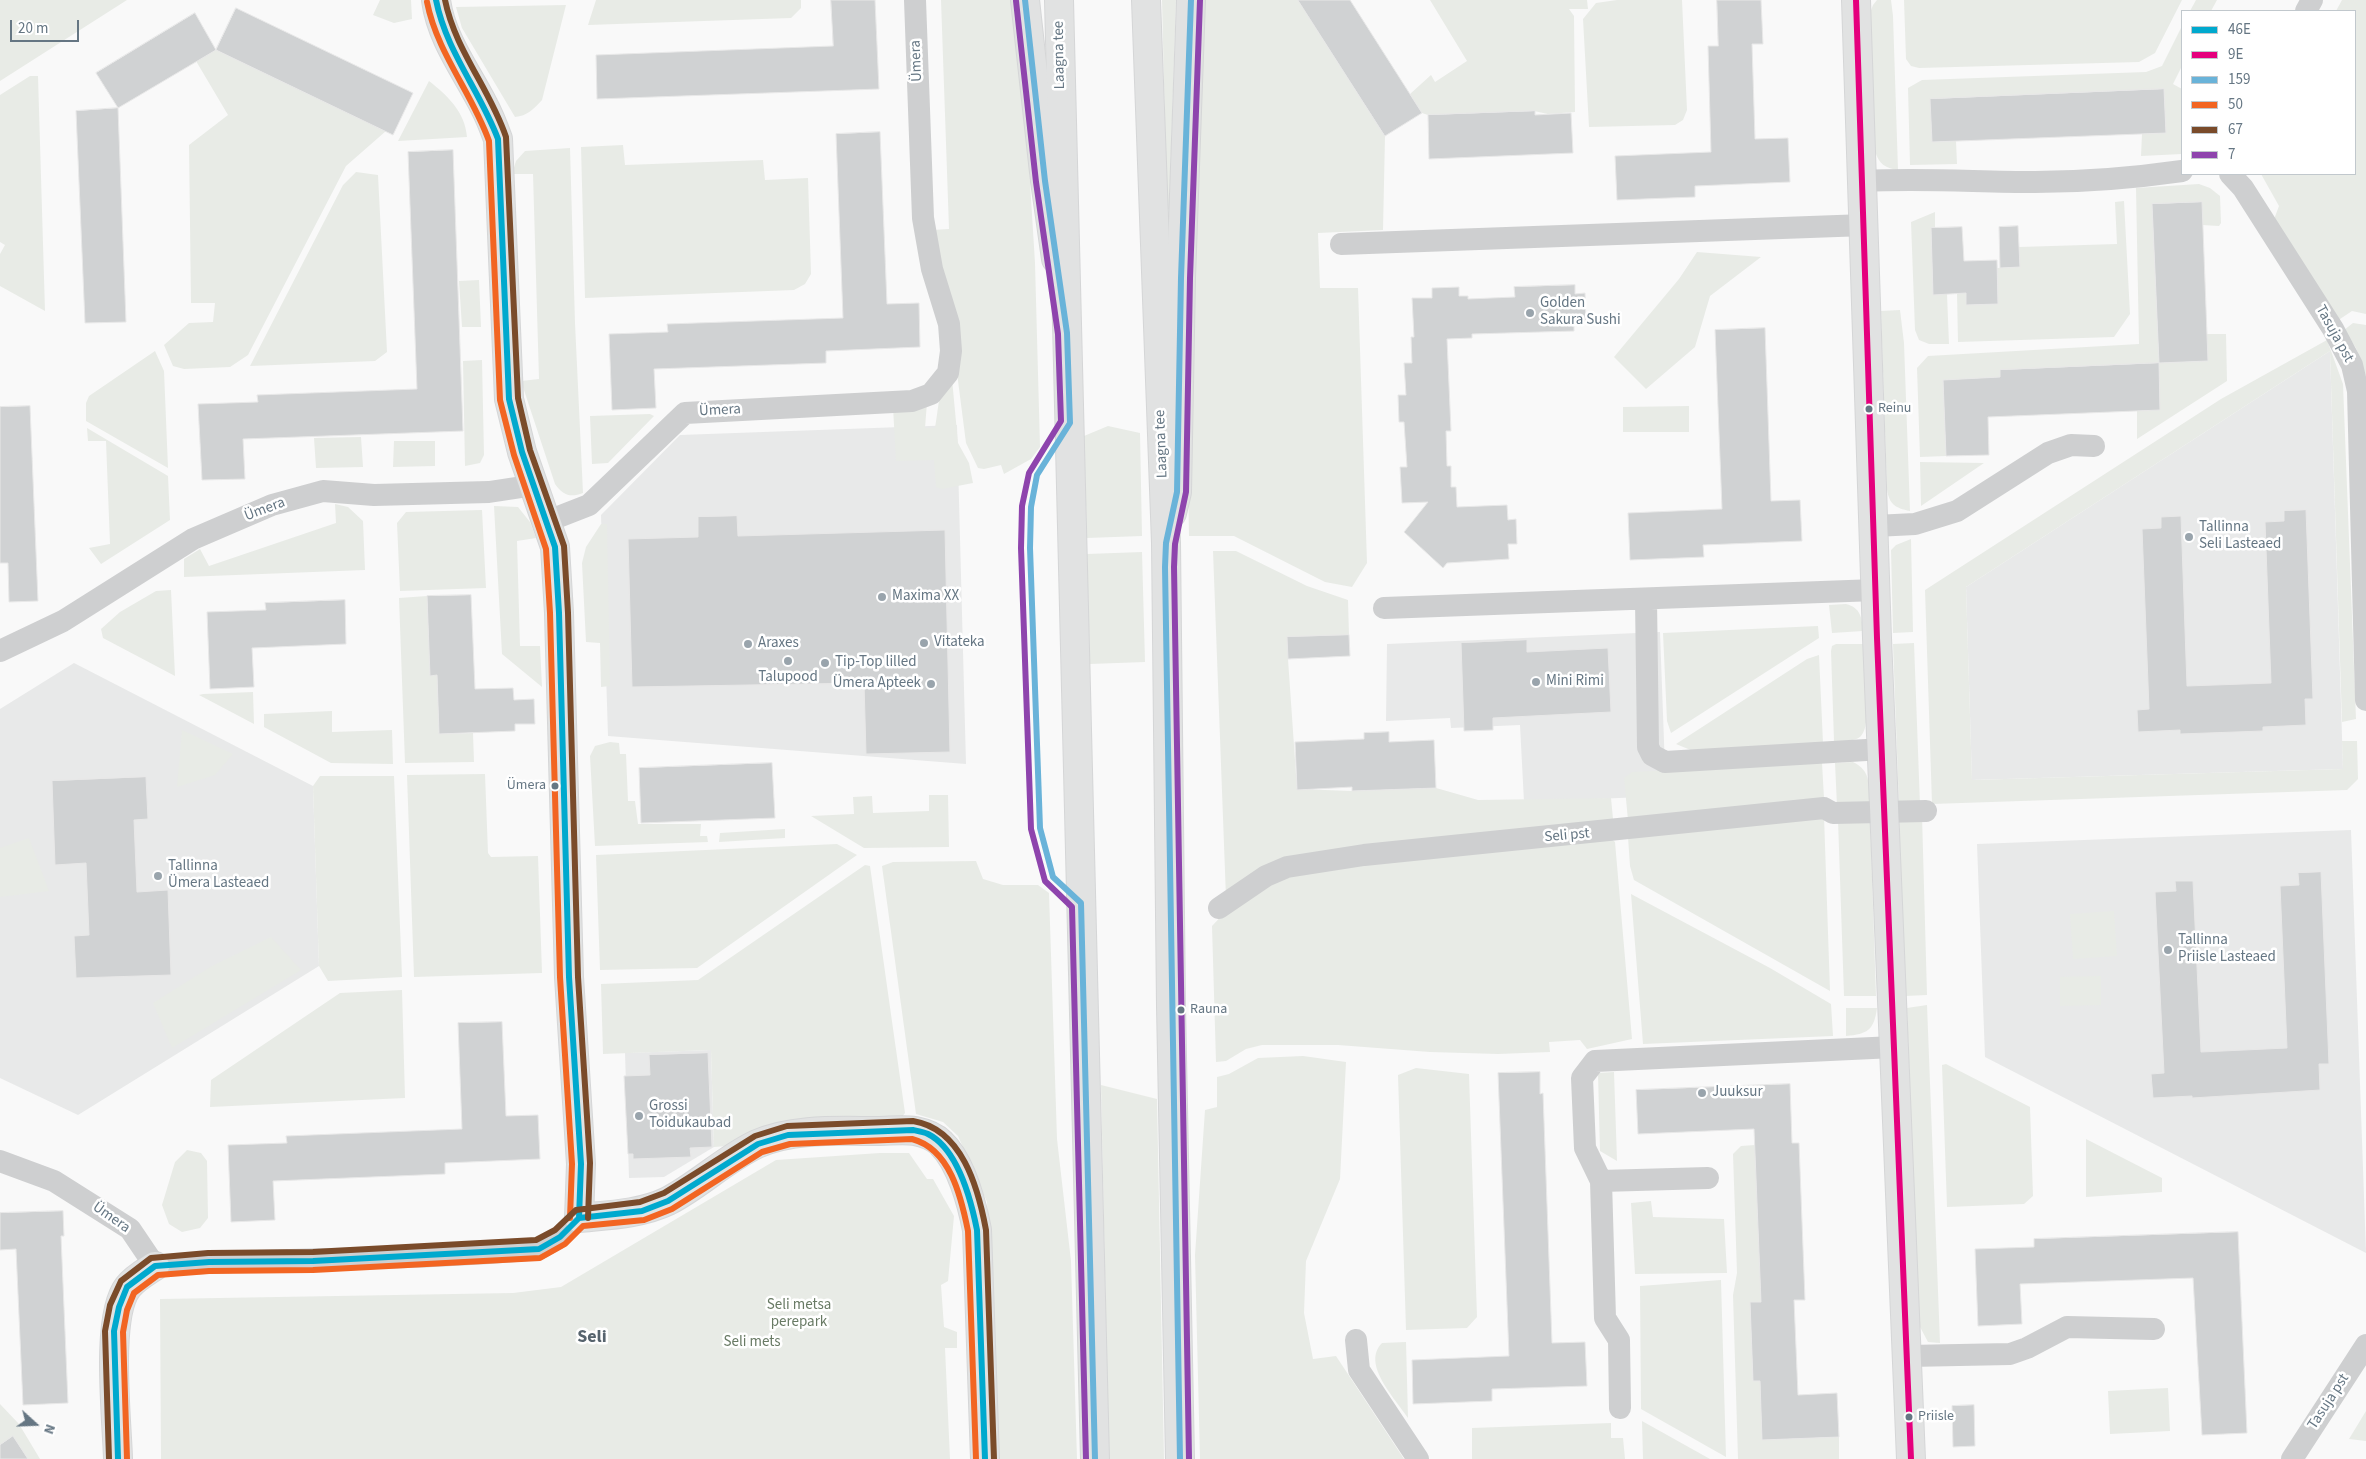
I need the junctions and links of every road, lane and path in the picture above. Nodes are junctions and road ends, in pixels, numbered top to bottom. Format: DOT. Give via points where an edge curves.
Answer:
graph roads {
  1 [pos="436,0"];
  2 [pos="915,0"];
  3 [pos="1025,0"];
  4 [pos="1059,0"];
  5 [pos="1146,0"];
  6 [pos="1191,0"];
  7 [pos="1856,0"];
  8 [pos="2181,171"];
  9 [pos="2231,175"];
  10 [pos="1864,181"];
  11 [pos="1865,225"];
  12 [pos="1341,244"];
  13 [pos="1067,333"];
  14 [pos="2094,446"];
  15 [pos="535,485"];
  16 [pos="548,521"];
  17 [pos="1875,526"];
  18 [pos="1166,544"];
  19 [pos="1876,590"];
  20 [pos="1646,599"];
  21 [pos="1384,608"];
  22 [pos="0,651"];
  23 [pos="2366,700"];
  24 [pos="1883,749"];
  25 [pos="1886,811"];
  26 [pos="1926,811"];
  27 [pos="1219,908"];
  28 [pos="1894,1047"];
  29 [pos="0,1161"];
  30 [pos="1708,1178"];
  31 [pos="1601,1181"];
  32 [pos="579,1218"];
  33 [pos="156,1266"];
  34 [pos="2154,1329"];
  35 [pos="1356,1340"];
  36 [pos="2366,1345"];
  37 [pos="1908,1356"];
  38 [pos="1620,1408"];
  39 [pos="118,1459"];
  40 [pos="985,1459"];
  41 [pos="1095,1459"];
  42 [pos="1180,1459"];
  43 [pos="1418,1459"];
  44 [pos="1911,1459"];
  45 [pos="2292,1459"];
  1 -- 15 [label="street" via="446,36 498,138 509,399 522,452"];
  2 -- 16 [label="street, Ümera" via="923,218 930,260 949,324 951,351 948,373 931,394 912,401 685,413 589,505"];
  3 -- 13 [label="street" via="1045,181"];
  4 -- 13 [label="street, Laagna tee"];
  5 -- 18 [label="street, Laagna tee"];
  6 -- 18 [label="street" via="1177,492"];
  7 -- 10 [label="street"];
  8 -- 10 [label="street" via="2131,178 2036,182"];
  9 -- 23 [label="street, Tasuja pst" via="2268,226 2352,365 2358,392"];
  10 -- 11 [label="street"];
  11 -- 12 [label="street"];
  11 -- 17 [label="street"];
  13 -- 41 [label="street, Laagna tee"];
  14 -- 17 [label="street" via="2072,445 2048,453 1957,511 1915,524"];
  15 -- 16 [label="street"];
  15 -- 22 [label="street, Ümera" via="488,492 374,495 323,491 272,505 193,539 63,622"];
  16 -- 32 [label="street" via="555,547 559,613 569,976 581,1164"];
  17 -- 19 [label="street"];
  18 -- 42 [label="street, Laagna tee"];
  19 -- 20 [label="street"];
  19 -- 24 [label="street"];
  20 -- 21 [label="street"];
  20 -- 24 [label="street" via="1648,747 1652,755 1665,762"];
  24 -- 25 [label="street"];
  25 -- 26 [label="street, Seli pst"];
  25 -- 27 [label="street, Seli pst" via="1833,813 1824,808 1364,855 1286,867 1266,876"];
  25 -- 28 [label="street"];
  28 -- 31 [label="street" via="1595,1061 1582,1078 1585,1148"];
  28 -- 37 [label="street"];
  29 -- 33 [label="street, Ümera" via="54,1180 130,1229"];
  30 -- 31 [label="street"];
  31 -- 38 [label="street" via="1605,1318 1618,1340"];
  32 -- 33 [label="street" via="560,1237 539,1249"];
  32 -- 40 [label="street" via="642,1211 668,1201 744,1152 788,1135 913,1130 928,1134 942,1144 954,1161 974,1214"];
  33 -- 39 [label="street" via="128,1287 119,1307 114,1331"];
  34 -- 37 [label="street" via="2067,1327 2010,1354"];
  35 -- 43 [label="street" via="1359,1370"];
  36 -- 45 [label="street, Tasuja pst"];
  37 -- 44 [label="street"];
}
